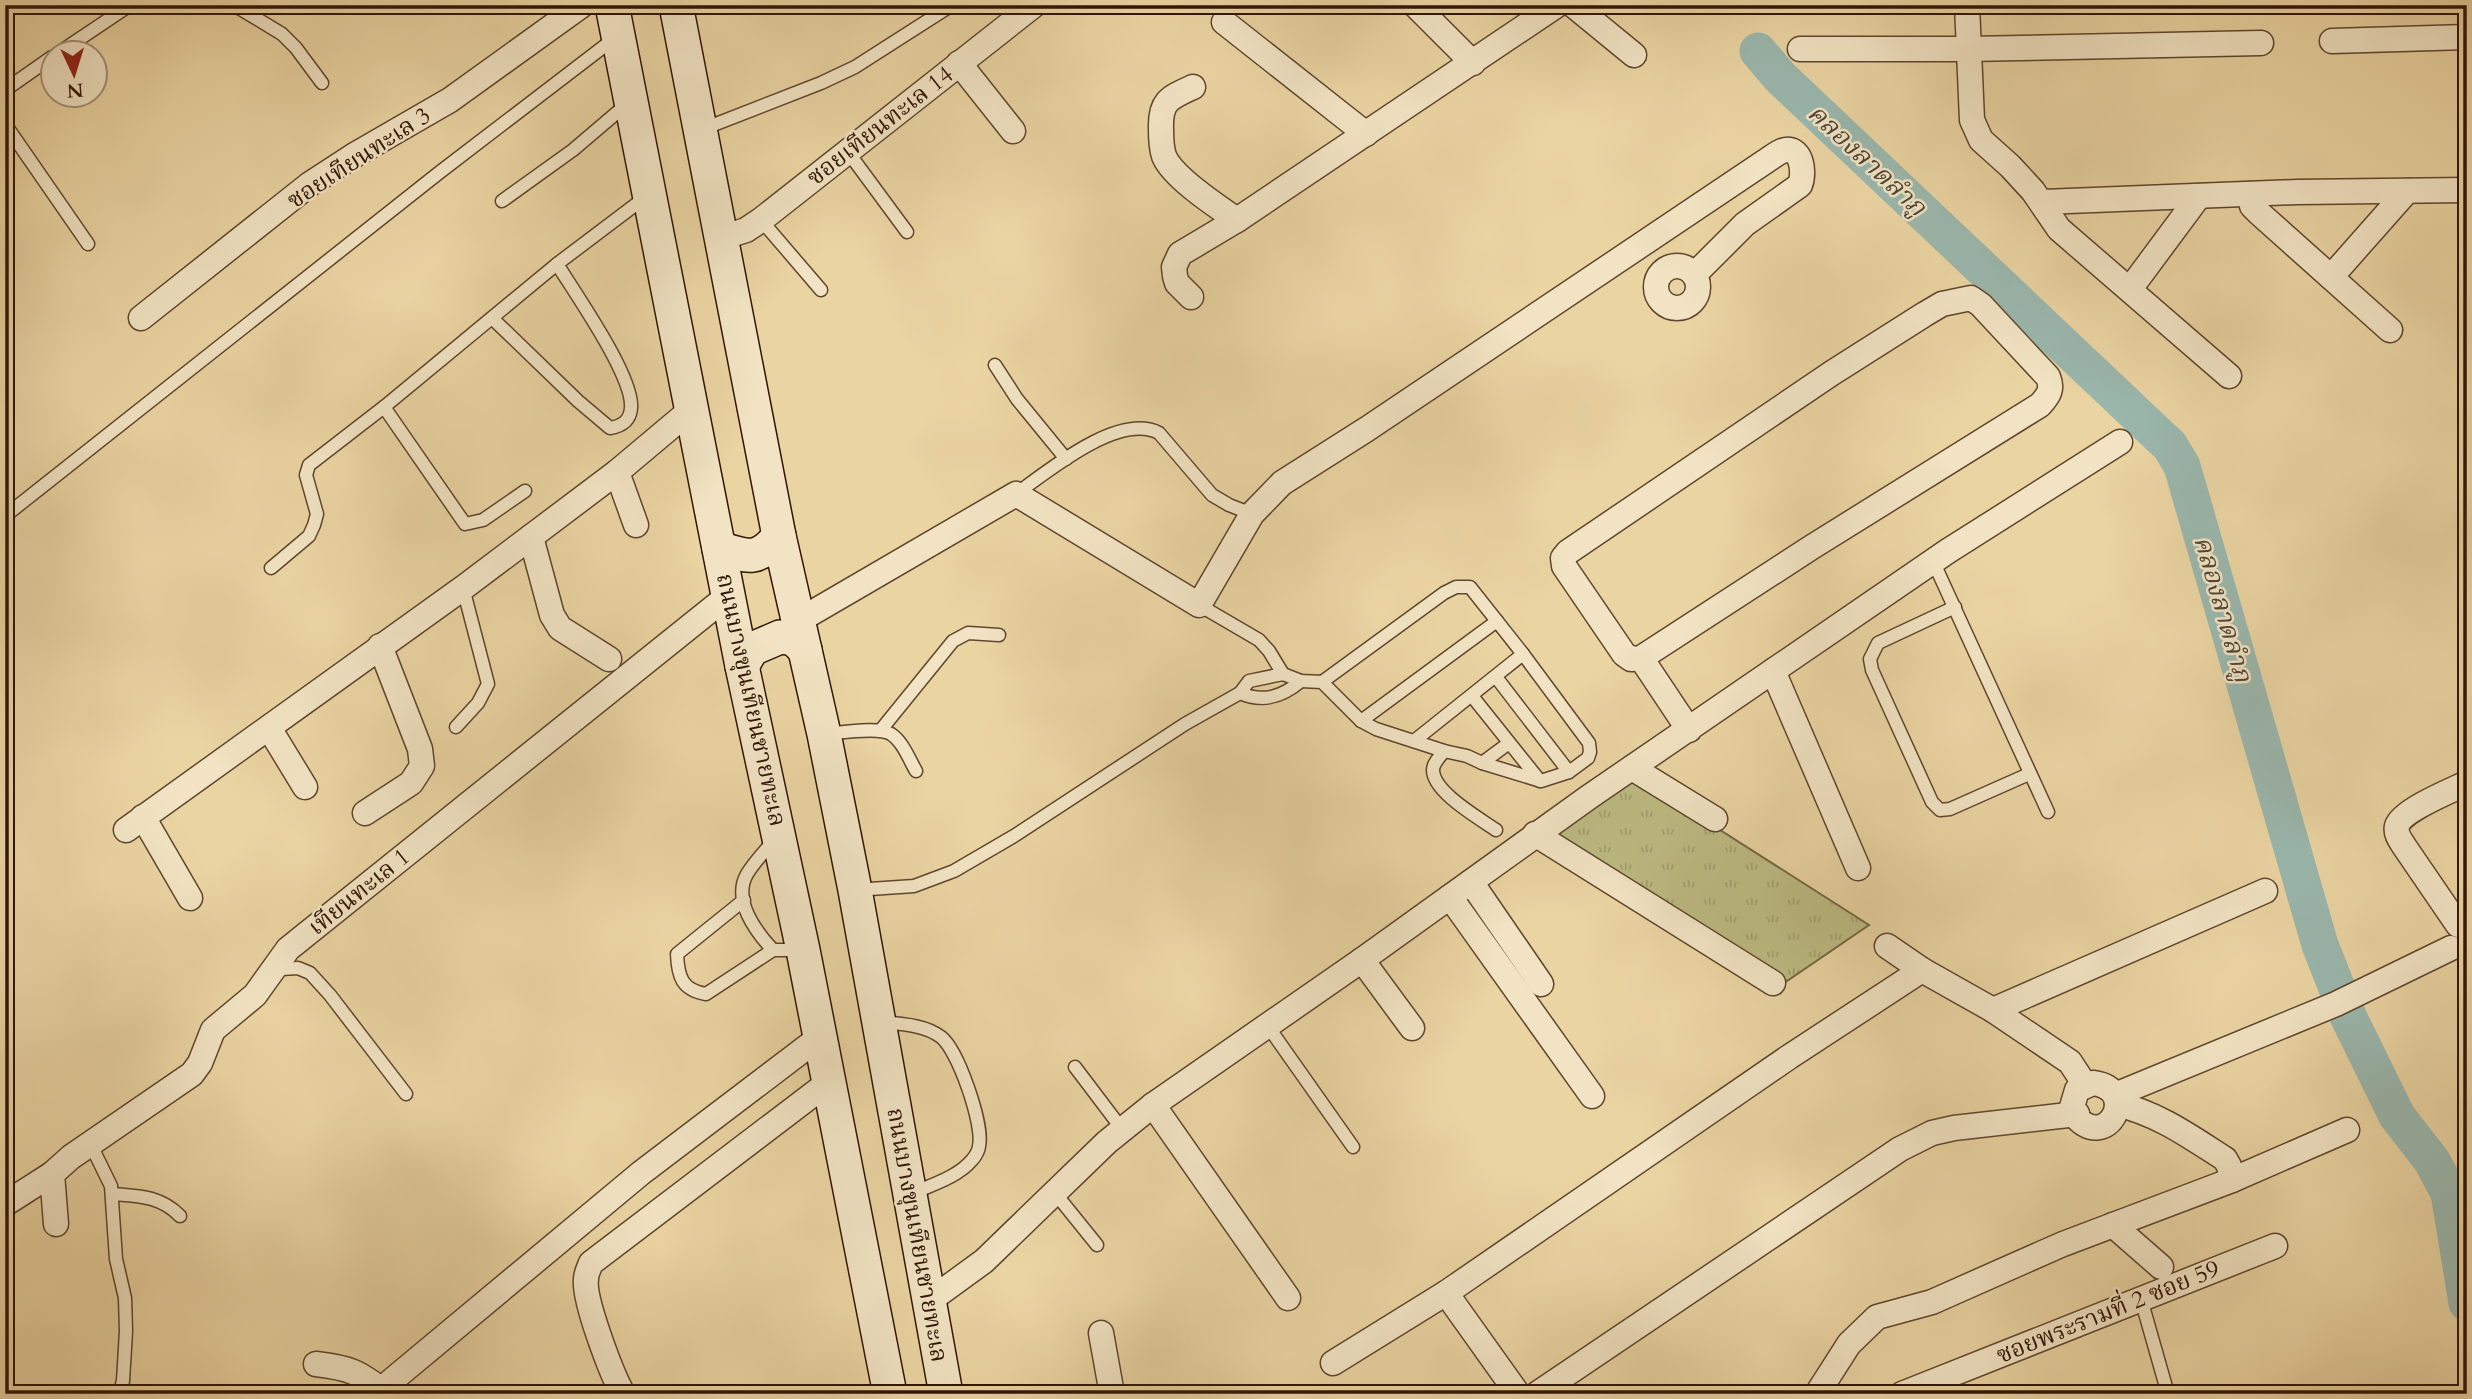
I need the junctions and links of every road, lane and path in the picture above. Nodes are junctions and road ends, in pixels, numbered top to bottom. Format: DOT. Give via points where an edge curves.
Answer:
graph roads {
  1 [pos="130,5"];
  2 [pos="234,5"];
  3 [pos="582,5"];
  4 [pos="676,5"];
  5 [pos="952,5"];
  6 [pos="1034,5"];
  7 [pos="1415,5"];
  8 [pos="1557,5"];
  9 [pos="1573,5"];
  10 [pos="1967,5"];
  11 [pos="615,20"];
  12 [pos="1224,22"];
  13 [pos="2467,37"];
  14 [pos="81,38"];
  15 [pos="2332,41"];
  16 [pos="2261,43"];
  17 [pos="1800,49"];
  18 [pos="1968,49"];
  19 [pos="1634,55"];
  20 [pos="959,63"];
  21 [pos="1473,63"];
  22 [pos="38,67"];
  23 [pos="322,83"];
  24 [pos="1193,87"];
  25 [pos="5,90"];
  26 [pos="630,102"];
  27 [pos="5,124"];
  28 [pos="701,130"];
  29 [pos="1013,131"];
  30 [pos="1366,134"];
  31 [pos="848,152"];
  32 [pos="2467,190"];
  33 [pos="2407,191"];
  34 [pos="650,194"];
  35 [pos="2250,194"];
  36 [pos="2199,196"];
  37 [pos="502,201"];
  38 [pos="2043,202"];
  39 [pos="761,220"];
  40 [pos="1237,220"];
  41 [pos="907,232"];
  42 [pos="721,238"];
  43 [pos="88,244"];
  44 [pos="557,264"];
  45 [pos="1695,274"];
  46 [pos="2331,277"];
  47 [pos="2130,289"];
  48 [pos="821,290"];
  49 [pos="1191,297"];
  50 [pos="141,318"];
  51 [pos="492,318"];
  52 [pos="2390,330"];
  53 [pos="996,365"];
  54 [pos="2229,376"];
  55 [pos="384,407"];
  56 [pos="692,410"];
  57 [pos="2120,442"];
  58 [pos="1066,460"];
  59 [pos="618,472"];
  60 [pos="525,491"];
  61 [pos="1016,494"];
  62 [pos="1252,513"];
  63 [pos="5,516"];
  64 [pos="636,525"];
  65 [pos="779,536"];
  66 [pos="531,537"];
  67 [pos="719,548"];
  68 [pos="1933,561"];
  69 [pos="271,568"];
  70 [pos="463,588"];
  71 [pos="729,595"];
  72 [pos="1199,605"];
  73 [pos="1955,607"];
  74 [pos="1497,621"];
  75 [pos="999,635"];
  76 [pos="802,636"];
  77 [pos="380,646"];
  78 [pos="1523,654"];
  79 [pos="1641,658"];
  80 [pos="609,659"];
  81 [pos="742,666"];
  82 [pos="1773,671"];
  83 [pos="1283,674"];
  84 [pos="1496,677"];
  85 [pos="1301,681"];
  86 [pos="1322,682"];
  87 [pos="1240,693"];
  88 [pos="1472,696"];
  89 [pos="1361,721"];
  90 [pos="456,727"];
  91 [pos="270,728"];
  92 [pos="880,730"];
  93 [pos="1689,730"];
  94 [pos="824,734"];
  95 [pos="1413,741"];
  96 [pos="1509,743"];
  97 [pos="1444,751"];
  98 [pos="1482,763"];
  99 [pos="1632,768"];
  100 [pos="916,771"];
  101 [pos="1569,772"];
  102 [pos="2029,774"];
  103 [pos="1541,781"];
  104 [pos="2467,783"];
  105 [pos="305,787"];
  106 [pos="2048,812"];
  107 [pos="365,813"];
  108 [pos="1715,819"];
  109 [pos="1496,830"];
  110 [pos="1535,834"];
  111 [pos="779,835"];
  112 [pos="1858,868"];
  113 [pos="1471,882"];
  114 [pos="855,890"];
  115 [pos="2265,891"];
  116 [pos="1450,897"];
  117 [pos="190,898"];
  118 [pos="744,900"];
  119 [pos="2461,939"];
  120 [pos="1887,946"];
  121 [pos="788,950"];
  122 [pos="1362,960"];
  123 [pos="276,966"];
  124 [pos="1922,970"];
  125 [pos="1773,983"];
  126 [pos="1541,984"];
  127 [pos="1993,1010"];
  128 [pos="879,1021"];
  129 [pos="1268,1025"];
  130 [pos="1412,1028"];
  131 [pos="820,1037"];
  132 [pos="1075,1067"];
  133 [pos="829,1082"];
  134 [pos="2085,1085"];
  135 [pos="406,1094"];
  136 [pos="1592,1096"];
  137 [pos="2116,1099"];
  138 [pos="1153,1105"];
  139 [pos="2077,1114"];
  140 [pos="1122,1129"];
  141 [pos="2347,1130"];
  142 [pos="90,1143"];
  143 [pos="1353,1147"];
  144 [pos="52,1174"];
  145 [pos="2232,1180"];
  146 [pos="1055,1193"];
  147 [pos="113,1194"];
  148 [pos="910,1194"];
  149 [pos="5,1204"];
  150 [pos="180,1216"];
  151 [pos="56,1224"];
  152 [pos="2113,1225"];
  153 [pos="1097,1245"];
  154 [pos="2276,1246"];
  155 [pos="2161,1267"];
  156 [pos="1447,1293"];
  157 [pos="1288,1298"];
  158 [pos="2141,1299"];
  159 [pos="929,1301"];
  160 [pos="1101,1334"];
  161 [pos="1334,1363"];
  162 [pos="316,1364"];
  163 [pos="614,1390"];
  164 [pos="386,1393"];
  165 [pos="1519,1393"];
  166 [pos="119,1394"];
  167 [pos="890,1394"];
  168 [pos="946,1394"];
  169 [pos="1112,1394"];
  170 [pos="1817,1394"];
  171 [pos="1902,1394"];
  172 [pos="2168,1394"];
  1 -- 14 [label="lane"];
  2 -- 23 [label="lane" via="282,34"];
  3 -- 50 [label="street, ซอยเทียนทะเล 3" via="450,100 310,184"];
  4 -- 28 [label="main road, ถนนบางขุนเทียนชายทะเล"];
  5 -- 28 [label="lane" via="855,67"];
  6 -- 20 [label="street, ซอยเทียนทะเล 14"];
  7 -- 21 [label="street"];
  8 -- 21 [label="street"];
  9 -- 19 [label="street"];
  10 -- 18 [label="street"];
  11 -- 26 [label="main road, ถนนบางขุนเทียนชายทะเล"];
  11 -- 63 [label="lane" via="429,181"];
  12 -- 30 [label="street"];
  13 -- 15 [label="street"];
  16 -- 18 [label="street"];
  17 -- 18 [label="street"];
  18 -- 38 [label="street" via="1975,130"];
  20 -- 29 [label="street"];
  20 -- 31 [label="street, ซอยเทียนทะเล 14"];
  21 -- 30 [label="street"];
  22 -- 25 [label="lane"];
  24 -- 40 [label="street" via="1167,100 1161,111 1164,158 1173,171"];
  26 -- 34 [label="main road, ถนนบางขุนเทียนชายทะเล"];
  26 -- 37 [label="lane"];
  27 -- 43 [label="lane"];
  28 -- 42 [label="main road, ถนนบางขุนเทียนชายทะเล"];
  30 -- 40 [label="street"];
  31 -- 39 [label="street, ซอยเทียนทะเล 14"];
  31 -- 41 [label="lane"];
  32 -- 33 [label="street"];
  33 -- 35 [label="street"];
  33 -- 46 [label="street"];
  34 -- 44 [label="lane"];
  34 -- 56 [label="main road, ถนนบางขุนเทียนชายทะเล"];
  35 -- 36 [label="street"];
  35 -- 46 [label="street" via="2259,214"];
  36 -- 38 [label="street"];
  36 -- 47 [label="street"];
  38 -- 47 [label="street" via="2059,229"];
  39 -- 42 [label="street, ซอยเทียนทะเล 14"];
  39 -- 48 [label="lane"];
  40 -- 49 [label="street" via="1180,254 1175,276"];
  42 -- 65 [label="main road, ถนนบางขุนเทียนชายทะเล"];
  44 -- 51 [label="lane"];
  44 -- 51 [label="lane" via="621,371 630,396 627,421 610,428"];
  45 -- 62 [label="street" via="1745,224 1800,185 1802,164 1797,153 1782,151 1766,161 1282,483"];
  46 -- 52 [label="street"];
  47 -- 54 [label="street"];
  51 -- 55 [label="lane"];
  53 -- 58 [label="lane"];
  55 -- 60 [label="lane" via="465,524 483,520"];
  55 -- 69 [label="lane" via="309,465 306,475 317,514 314,525 309,536"];
  56 -- 59 [label="street"];
  56 -- 67 [label="main road, ถนนบางขุนเทียนชายทะเล"];
  57 -- 68 [label="street"];
  58 -- 61 [label="lane"];
  58 -- 62 [label="lane" via="1107,437 1131,428 1150,428 1212,495"];
  59 -- 64 [label="street"];
  59 -- 66 [label="street"];
  61 -- 72 [label="street"];
  61 -- 76 [label="street"];
  62 -- 72 [label="street"];
  65 -- 67 [label="main road" via="758,555 743,556"];
  65 -- 76 [label="main road, ถนนบางขุนเทียนชายทะเล"];
  66 -- 70 [label="street"];
  66 -- 80 [label="street" via="556,621"];
  67 -- 71 [label="main road, ถนนบางขุนเทียนชายทะเล"];
  68 -- 73 [label="lane"];
  68 -- 82 [label="street"];
  70 -- 77 [label="street"];
  70 -- 90 [label="lane" via="488,684"];
  71 -- 81 [label="main road, ถนนบางขุนเทียนชายทะเล"];
  71 -- 123 [label="street, เทียนทะเล 1" via="360,890 288,949"];
  72 -- 83 [label="lane" via="1259,640"];
  73 -- 102 [label="lane"];
  73 -- 102 [label="lane" via="1878,643 1870,659 1872,670 1932,802 1940,810"];
  74 -- 78 [label="lane"];
  74 -- 86 [label="lane" via="1470,587 1456,587"];
  74 -- 89 [label="lane"];
  75 -- 92 [label="lane" via="968,633 954,641"];
  76 -- 81 [label="main road" via="780,637 752,649"];
  76 -- 94 [label="main road, ถนนบางขุนเทียนชายทะเล"];
  77 -- 91 [label="street"];
  77 -- 107 [label="street" via="422,766 411,783"];
  78 -- 84 [label="lane"];
  78 -- 101 [label="lane" via="1589,743 1588,758"];
  79 -- 79 [label="street" via="1624,654 1564,566 1568,552 1942,304 1971,298 2048,377 2051,386 2040,405"];
  79 -- 93 [label="street"];
  81 -- 111 [label="main road, ถนนบางขุนเทียนชายทะเล"];
  82 -- 93 [label="street"];
  82 -- 112 [label="street"];
  83 -- 85 [label="lane"];
  83 -- 87 [label="lane" via="1250,681"];
  84 -- 88 [label="lane"];
  84 -- 101 [label="lane"];
  85 -- 86 [label="lane"];
  85 -- 87 [label="lane" via="1287,693 1254,699"];
  86 -- 89 [label="lane"];
  87 -- 114 [label="lane" via="954,871 914,886"];
  88 -- 95 [label="lane"];
  88 -- 96 [label="lane"];
  89 -- 95 [label="lane"];
  91 -- 105 [label="street"];
  91 -- 117 [label="street" via="134,824"];
  92 -- 94 [label="lane"];
  92 -- 100 [label="lane" via="900,744"];
  93 -- 99 [label="street"];
  94 -- 114 [label="main road, ถนนบางขุนเทียนชายทะเล"];
  95 -- 97 [label="lane"];
  96 -- 98 [label="lane"];
  96 -- 103 [label="lane"];
  97 -- 98 [label="lane"];
  97 -- 109 [label="lane" via="1434,764 1435,779 1445,793"];
  98 -- 103 [label="lane"];
  99 -- 108 [label="street"];
  99 -- 110 [label="street"];
  101 -- 103 [label="lane"];
  102 -- 106 [label="lane"];
  104 -- 119 [label="street" via="2397,825 2397,834"];
  110 -- 113 [label="street"];
  110 -- 125 [label="street"];
  111 -- 118 [label="lane" via="746,876"];
  111 -- 121 [label="main road, ถนนบางขุนเทียนชายทะเล"];
  113 -- 116 [label="street"];
  113 -- 126 [label="street"];
  114 -- 128 [label="main road, ถนนบางขุนเทียนชายทะเล"];
  115 -- 127 [label="street"];
  116 -- 122 [label="street"];
  116 -- 136 [label="street"];
  118 -- 121 [label="lane" via="754,928"];
  118 -- 121 [label="lane" via="677,954 678,972 686,986 706,994"];
  119 -- 137 [label="street" via="2378,986"];
  120 -- 124 [label="street"];
  121 -- 131 [label="main road, ถนนบางขุนเทียนชายทะเล"];
  122 -- 129 [label="street"];
  122 -- 130 [label="street"];
  123 -- 135 [label="lane" via="310,972"];
  123 -- 142 [label="street, เทียนทะเล 1" via="255,995 213,1030 192,1074"];
  124 -- 127 [label="street"];
  124 -- 156 [label="street"];
  127 -- 134 [label="street" via="2070,1062"];
  128 -- 148 [label="main road, ถนนบางขุนเทียนชายทะเล"];
  128 -- 148 [label="lane" via="918,1026 940,1035 962,1069 979,1130 980,1145 972,1160 960,1171"];
  129 -- 138 [label="street"];
  129 -- 143 [label="lane"];
  131 -- 133 [label="main road, ถนนบางขุนเทียนชายทะเล"];
  131 -- 164 [label="street" via="630,1181 390,1382"];
  132 -- 140 [label="lane"];
  133 -- 163 [label="street" via="591,1263 586,1279 588,1303"];
  133 -- 167 [label="main road, ถนนบางขุนเทียนชายทะเล"];
  134 -- 137 [label="street" via="2102,1084"];
  134 -- 139 [label="street" via="2073,1098"];
  137 -- 139 [label="street" via="2113,1118 2102,1127 2081,1122"];
  137 -- 145 [label="street" via="2158,1117 2225,1159"];
  138 -- 140 [label="street"];
  138 -- 157 [label="street"];
  139 -- 165 [label="street" via="1932,1133 1900,1149"];
  140 -- 146 [label="street"];
  141 -- 145 [label="street"];
  142 -- 144 [label="street, เทียนทะเล 1"];
  142 -- 147 [label="lane"];
  144 -- 149 [label="street, เทียนทะเล 1"];
  144 -- 151 [label="street"];
  145 -- 152 [label="street"];
  146 -- 153 [label="lane"];
  146 -- 159 [label="street" via="984,1261"];
  147 -- 150 [label="lane" via="149,1197"];
  147 -- 166 [label="lane" via="126,1320"];
  148 -- 159 [label="main road, ถนนบางขุนเทียนชายทะเล"];
  152 -- 155 [label="street"];
  152 -- 170 [label="street" via="1932,1302 1877,1317 1849,1345"];
  154 -- 158 [label="street, ซอยพระรามที่ 2 ซอย 59"];
  156 -- 161 [label="street"];
  156 -- 165 [label="street"];
  158 -- 171 [label="street, ซอยพระรามที่ 2 ซอย 59"];
  158 -- 172 [label="lane"];
  159 -- 168 [label="main road, ถนนบางขุนเทียนชายทะเล"];
  160 -- 169 [label="street"];
  162 -- 164 [label="street" via="347,1367"];
}
